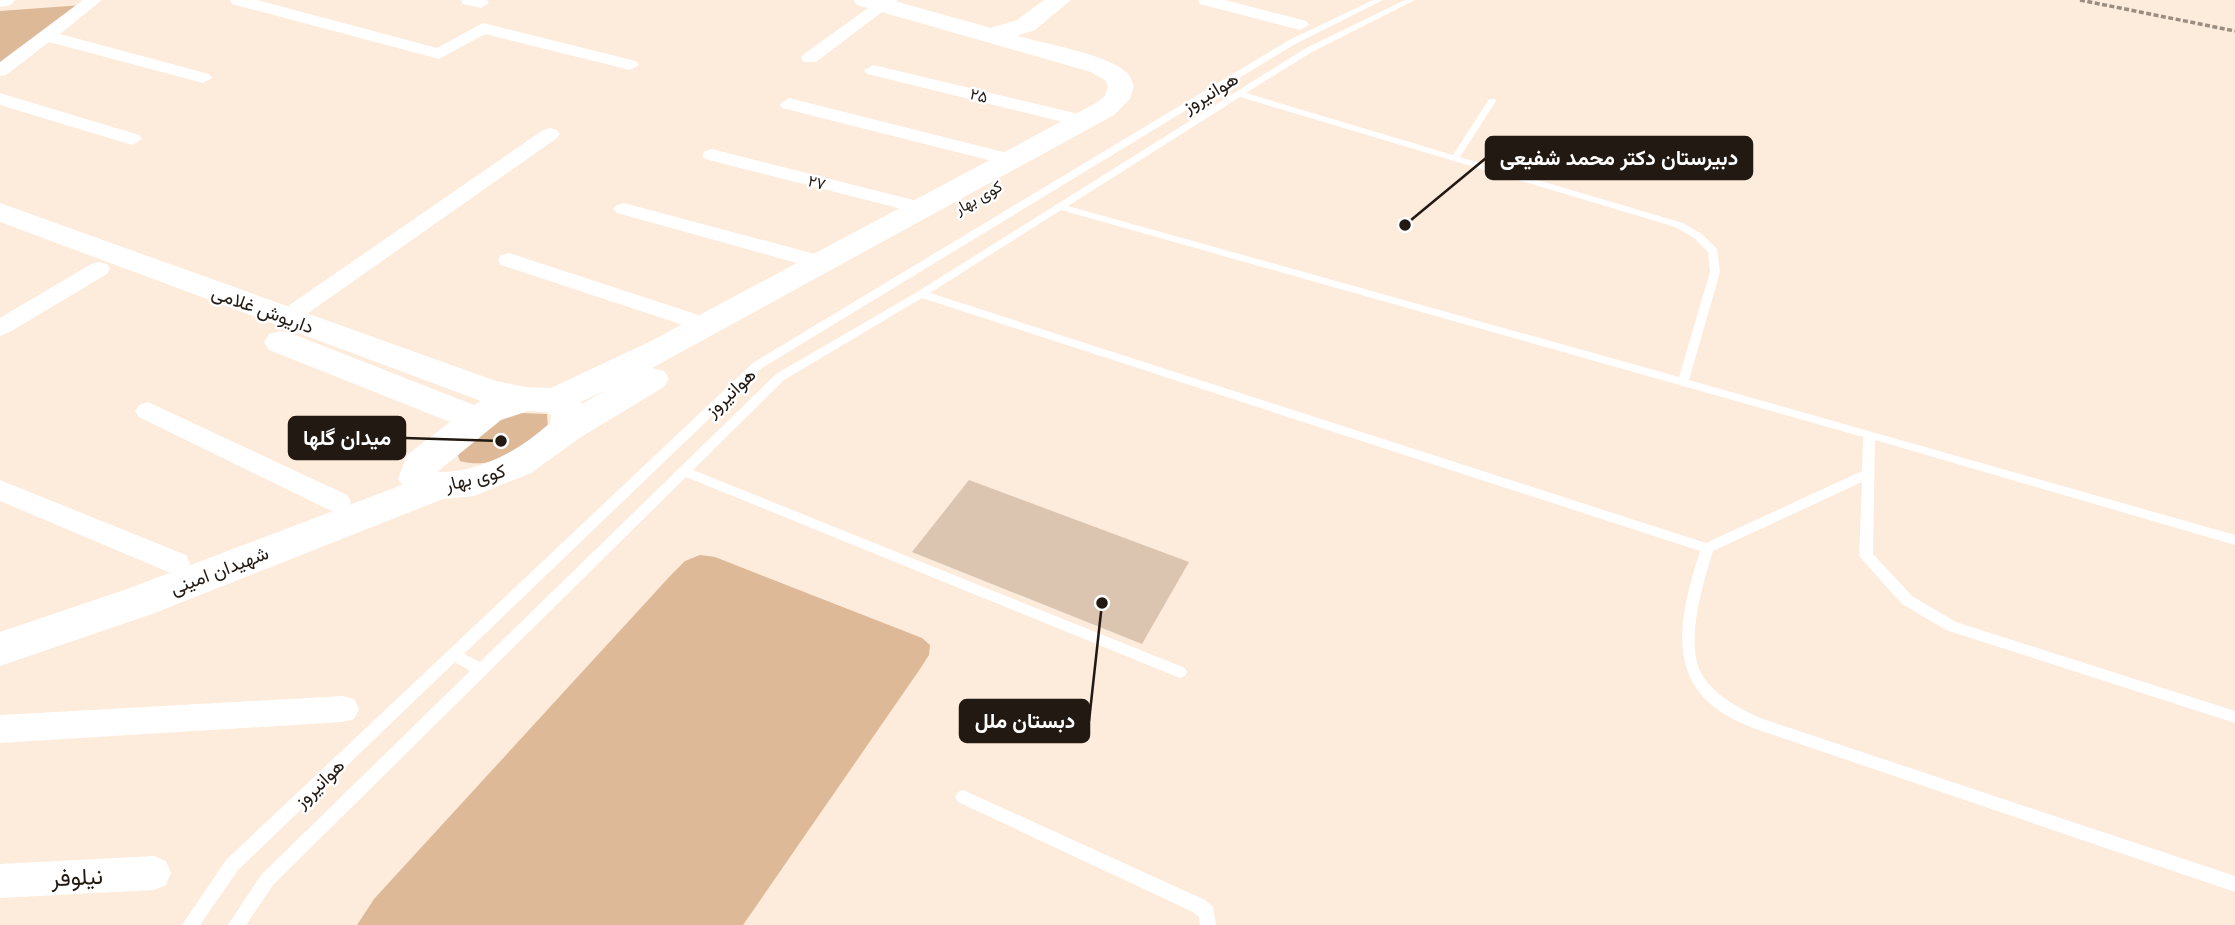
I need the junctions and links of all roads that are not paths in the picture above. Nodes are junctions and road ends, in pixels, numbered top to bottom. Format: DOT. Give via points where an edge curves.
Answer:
graph roads {
  1 [pos="94,0"];
  2 [pos="238,0"];
  3 [pos="1030,0"];
  4 [pos="1059,0"];
  5 [pos="1206,0"];
  6 [pos="1379,0"];
  7 [pos="1411,0"];
  8 [pos="883,1"];
  9 [pos="1330,24"];
  10 [pos="1300,25"];
  11 [pos="1001,32"];
  12 [pos="1346,32"];
  13 [pos="47,36"];
  14 [pos="810,58"];
  15 [pos="630,65"];
  16 [pos="873,69"];
  17 [pos="0,71"];
  18 [pos="203,78"];
  19 [pos="1239,94"];
  20 [pos="0,99"];
  21 [pos="1492,102"];
  22 [pos="789,104"];
  23 [pos="1167,118"];
  24 [pos="1084,121"];
  25 [pos="1186,127"];
  26 [pos="551,134"];
  27 [pos="132,139"];
  28 [pos="712,155"];
  29 [pos="1455,159"];
  30 [pos="1012,160"];
  31 [pos="1060,207"];
  32 [pos="922,208"];
  33 [pos="624,209"];
  34 [pos="0,212"];
  35 [pos="0,232"];
  36 [pos="978,232"];
  37 [pos="999,244"];
  38 [pos="509,260"];
  39 [pos="822,263"];
  40 [pos="99,269"];
  41 [pos="921,294"];
  42 [pos="286,317"];
  43 [pos="706,326"];
  44 [pos="0,328"];
  45 [pos="1683,382"];
  46 [pos="551,409"];
  47 [pos="148,411"];
  48 [pos="476,419"];
  49 [pos="1869,434"];
  50 [pos="684,471"];
  51 [pos="1868,473"];
  52 [pos="428,475"];
  53 [pos="0,489"];
  54 [pos="337,502"];
  55 [pos="2235,540"];
  56 [pos="1707,548"];
  57 [pos="176,563"];
  58 [pos="0,624"];
  59 [pos="0,649"];
  60 [pos="454,655"];
  61 [pos="481,670"];
  62 [pos="1180,672"];
  63 [pos="343,709"];
  64 [pos="2235,717"];
  65 [pos="0,729"];
  66 [pos="963,797"];
  67 [pos="154,873"];
  68 [pos="0,881"];
  69 [pos="2235,884"];
  70 [pos="190,925"];
  71 [pos="236,925"];
  72 [pos="1208,925"];
  1 -- 13 [label="street"];
  2 -- 15 [label="street" via="439,54 482,28"];
  3 -- 11 [label="street"];
  4 -- 11 [label="street" via="1026,25"];
  5 -- 10 [label="street"];
  6 -- 9 [label="lane, هوانیروز"];
  7 -- 12 [label="lane, هوانیروز"];
  8 -- 11 [label="street, کوی بهار"];
  8 -- 14 [label="street"];
  9 -- 12 [label="lane"];
  9 -- 23 [label="lane, هوانیروز"];
  11 -- 24 [label="street, کوی بهار" via="1117,77 1121,86 1116,99"];
  11 -- 46 [label="street, کوی بهار" via="1121,64 1138,77 1142,95 1137,104 1100,130"];
  12 -- 19 [label="lane, هوانیروز"];
  13 -- 17 [label="street"];
  13 -- 18 [label="street"];
  16 -- 24 [label="street, ۲۵"];
  19 -- 25 [label="lane, هوانیروز"];
  19 -- 29 [label="lane"];
  20 -- 27 [label="street"];
  21 -- 29 [label="lane"];
  22 -- 30 [label="street"];
  23 -- 25 [label="lane"];
  23 -- 36 [label="lane, هوانیروز"];
  24 -- 30 [label="street, کوی بهار"];
  25 -- 31 [label="lane, هوانیروز"];
  26 -- 42 [label="street"];
  28 -- 32 [label="street, ۲۷"];
  29 -- 45 [label="lane" via="1679,225 1698,236 1713,251 1715,272"];
  30 -- 32 [label="street, کوی بهار"];
  31 -- 37 [label="lane, هوانیروز"];
  31 -- 45 [label="lane"];
  32 -- 39 [label="street, کوی بهار"];
  33 -- 39 [label="street"];
  34 -- 42 [label="street, داریوش غلامی"];
  35 -- 40 [label="street, داریوش غلامی"];
  36 -- 37 [label="lane"];
  36 -- 60 [label="lane, هوانیروز" via="758,365"];
  37 -- 41 [label="lane, هوانیروز"];
  38 -- 43 [label="street"];
  39 -- 43 [label="street, کوی بهار"];
  40 -- 44 [label="street"];
  40 -- 48 [label="street, داریوش غلامی"];
  41 -- 50 [label="lane, هوانیروز" via="780,377"];
  41 -- 56 [label="lane"];
  42 -- 46 [label="street, داریوش غلامی" via="490,392"];
  43 -- 46 [label="street, کوی بهار"];
  45 -- 49 [label="lane"];
  46 -- 48 [label="street, کوی بهار" via="502,406"];
  46 -- 52 [label="street, کوی بهار" via="535,456 513,468 474,481"];
  47 -- 54 [label="street"];
  48 -- 52 [label="street, کوی بهار"];
  49 -- 51 [label="lane"];
  49 -- 55 [label="lane"];
  50 -- 61 [label="lane, هوانیروز"];
  50 -- 62 [label="lane"];
  51 -- 56 [label="lane"];
  51 -- 64 [label="lane" via="1867,556 1908,600 1951,626"];
  52 -- 54 [label="street, شهیدان امینی"];
  52 -- 59 [label="street, شهیدان امینی" via="138,602"];
  53 -- 57 [label="street"];
  54 -- 57 [label="street, شهیدان امینی"];
  56 -- 69 [label="lane" via="1695,582 1690,655 1694,675 1727,709 1756,723"];
  57 -- 58 [label="street, شهیدان امینی"];
  60 -- 61 [label="lane"];
  60 -- 70 [label="lane, هوانیروز" via="232,865"];
  61 -- 71 [label="lane, هوانیروز" via="267,880"];
  63 -- 65 [label="street"];
  66 -- 72 [label="lane" via="1199,906 1207,913"];
  67 -- 68 [label="street, نیلوفر"];
}
